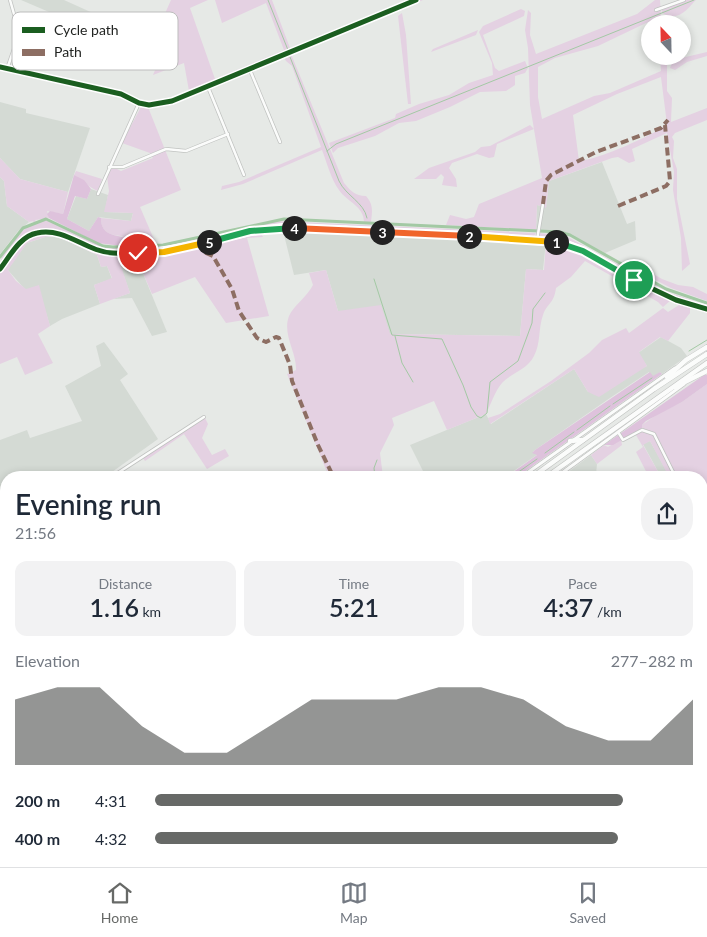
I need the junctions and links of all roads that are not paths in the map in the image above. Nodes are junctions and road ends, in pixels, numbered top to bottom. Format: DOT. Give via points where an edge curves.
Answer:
graph roads {
  1 [pos="416,0"];
  2 [pos="684,0"];
  3 [pos="656,10"];
  4 [pos="12,55"];
  5 [pos="0,67"];
  6 [pos="7,69"];
  7 [pos="250,69"];
  8 [pos="208,87"];
  9 [pos="139,103"];
  10 [pos="228,134"];
  11 [pos="280,142"];
  12 [pos="109,167"];
  13 [pos="244,175"];
  14 [pos="98,194"];
  15 [pos="543,204"];
  16 [pos="538,239"];
  17 [pos="0,269"];
  18 [pos="707,309"];
  19 [pos="707,347"];
  20 [pos="707,354"];
  21 [pos="686,360"];
  22 [pos="705,365"];
  23 [pos="707,371"];
  24 [pos="692,379"];
  25 [pos="654,389"];
  26 [pos="663,392"];
  27 [pos="204,417"];
  28 [pos="618,432"];
  29 [pos="584,439"];
  30 [pos="570,442"];
  31 [pos="121,471"];
  32 [pos="530,471"];
  33 [pos="541,471"];
  34 [pos="555,471"];
  35 [pos="564,471"];
  36 [pos="672,471"];
  1 -- 7 [label="street"];
  2 -- 3 [label="street"];
  4 -- 6 [label="street"];
  5 -- 6 [label="street"];
  6 -- 9 [label="street" via="121,94"];
  7 -- 8 [label="street"];
  7 -- 11 [label="street"];
  8 -- 9 [label="street" via="160,104"];
  8 -- 10 [label="street"];
  9 -- 12 [label="street"];
  10 -- 12 [label="street" via="186,151 166,149 123,167"];
  10 -- 13 [label="street"];
  12 -- 14 [label="street"];
  15 -- 16 [label="street"];
  16 -- 17 [label="street" via="282,227 250,231 164,252 112,253 61,233 46,232 32,234 24,240"];
  16 -- 18 [label="street" via="574,247 676,300"];
  19 -- 21 [label="highway"];
  20 -- 25 [label="highway"];
  21 -- 25 [label="highway"];
  21 -- 30 [label="street"];
  22 -- 24 [label="highway"];
  22 -- 26 [label="highway"];
  23 -- 24 [label="highway"];
  24 -- 26 [label="highway"];
  24 -- 28 [label="street"];
  25 -- 29 [label="highway"];
  26 -- 34 [label="highway"];
  27 -- 31 [label="street"];
  28 -- 35 [label="street"];
  28 -- 36 [label="street" via="623,440 642,430 654,434"];
  29 -- 30 [label="highway"];
  29 -- 33 [label="highway"];
  30 -- 32 [label="street"];
}
